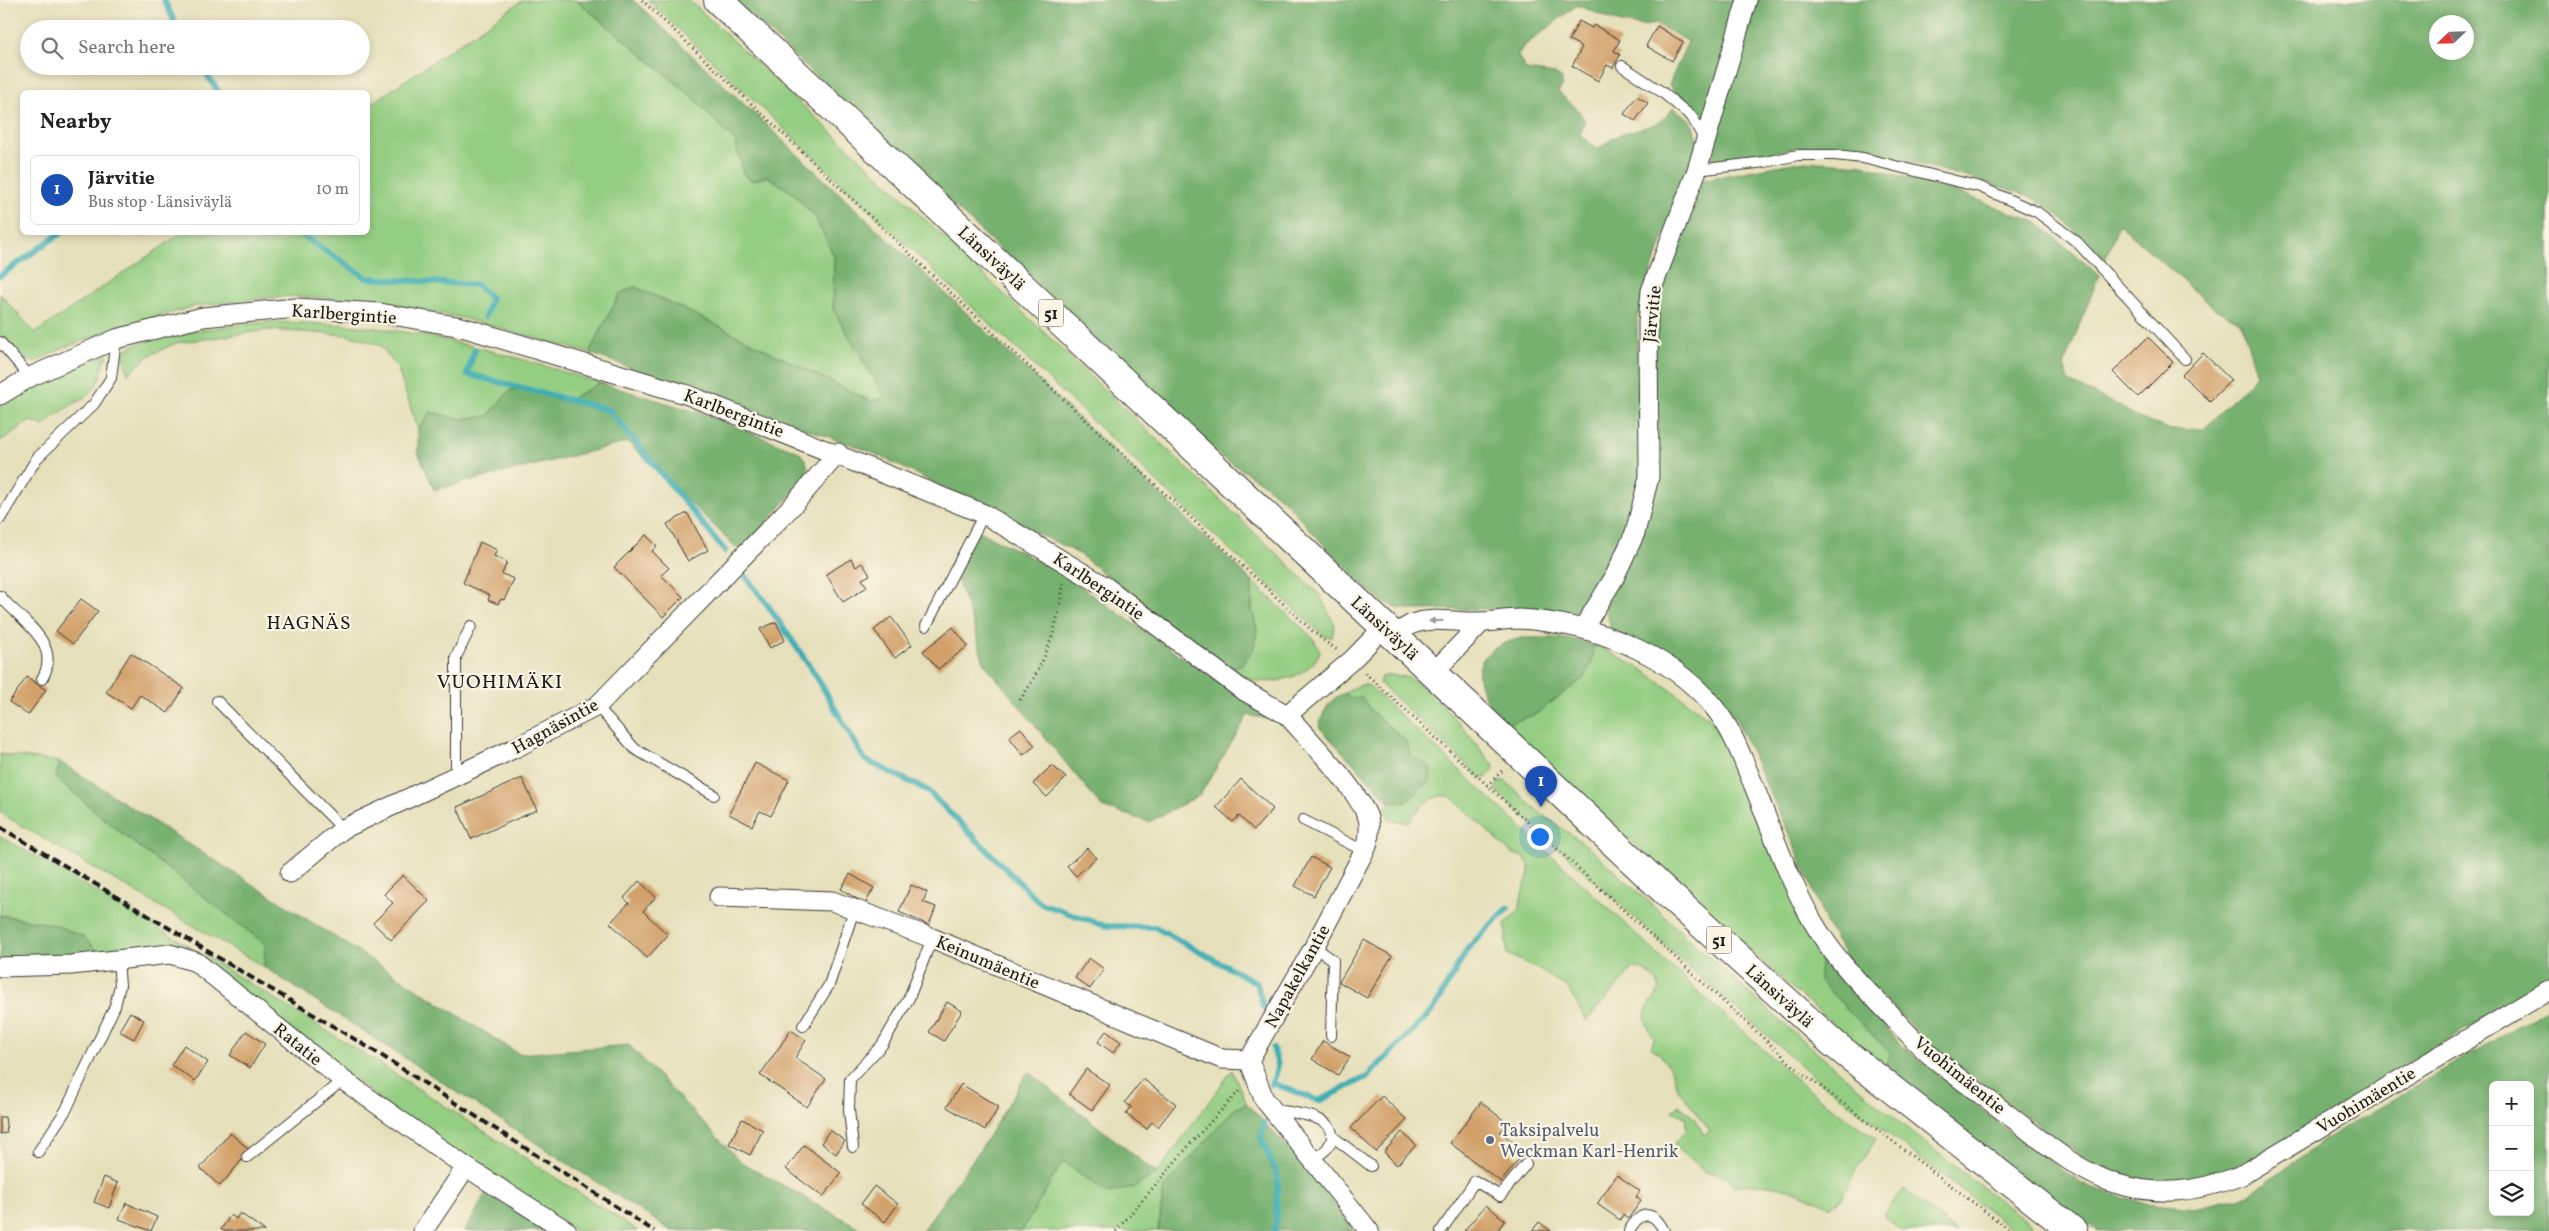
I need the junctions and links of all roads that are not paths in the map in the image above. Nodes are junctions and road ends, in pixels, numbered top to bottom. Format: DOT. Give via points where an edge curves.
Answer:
graph roads {
  1 [pos="718,0"];
  2 [pos="1747,0"];
  3 [pos="1622,66"];
  4 [pos="1706,142"];
  5 [pos="1697,170"];
  6 [pos="116,339"];
  7 [pos="0,342"];
  8 [pos="2185,359"];
  9 [pos="30,378"];
  10 [pos="0,394"];
  11 [pos="838,453"];
  12 [pos="984,514"];
  13 [pos="0,519"];
  14 [pos="0,596"];
  15 [pos="1482,622"];
  16 [pos="471,626"];
  17 [pos="926,626"];
  18 [pos="1584,627"];
  19 [pos="1388,631"];
  20 [pos="1433,673"];
  21 [pos="42,679"];
  22 [pos="216,701"];
  23 [pos="597,706"];
  24 [pos="1287,715"];
  25 [pos="456,776"];
  26 [pos="714,795"];
  27 [pos="1303,820"];
  28 [pos="343,829"];
  29 [pos="1364,851"];
  30 [pos="290,873"];
  31 [pos="720,897"];
  32 [pos="854,910"];
  33 [pos="932,938"];
  34 [pos="1314,947"];
  35 [pos="118,961"];
  36 [pos="0,967"];
  37 [pos="2549,990"];
  38 [pos="803,1026"];
  39 [pos="1331,1036"];
  40 [pos="1252,1068"];
  41 [pos="343,1080"];
  42 [pos="1274,1110"];
  43 [pos="1332,1136"];
  44 [pos="854,1147"];
  45 [pos="38,1152"];
  46 [pos="247,1157"];
  47 [pos="1313,1160"];
  48 [pos="1526,1164"];
  49 [pos="1371,1166"];
  50 [pos="466,1167"];
  51 [pos="423,1231"];
  52 [pos="567,1231"];
  53 [pos="1369,1231"];
  54 [pos="1442,1231"];
  55 [pos="1629,1231"];
  56 [pos="1664,1231"];
  57 [pos="2073,1231"];
  1 -- 19 [label="main road, Länsiväylä / 51"];
  2 -- 4 [label="street, Järvitie"];
  3 -- 4 [label="lane" via="1662,92 1692,117"];
  4 -- 5 [label="street, Järvitie"];
  5 -- 8 [label="lane" via="1798,155 1835,156 1863,158 1980,187 2037,212 2077,242"];
  5 -- 18 [label="street, Järvitie" via="1651,291 1648,322 1649,477 1635,533"];
  6 -- 9 [label="street, Karlbergintie"];
  6 -- 11 [label="street, Karlbergintie" via="203,317 296,308 380,313 462,328 688,395"];
  6 -- 13 [label="lane" via="111,378 98,398 38,458"];
  7 -- 9 [label="lane"];
  9 -- 10 [label="street, Karlbergintie"];
  11 -- 12 [label="street, Karlbergintie"];
  11 -- 23 [label="street, Hagnäsintie" via="794,504"];
  12 -- 17 [label="lane"];
  12 -- 24 [label="street, Karlbergintie" via="1106,587 1241,689"];
  14 -- 21 [label="lane" via="35,630 45,645 49,662"];
  15 -- 18 [label="street, Vuohimäentie" via="1515,619"];
  15 -- 19 [label="street, Vuohimäentie, one-way" via="1437,620"];
  15 -- 20 [label="street"];
  16 -- 25 [label="lane" via="456,657"];
  18 -- 37 [label="street, Vuohimäentie" via="1619,640 1654,659 1691,684 1713,707 1733,734 1790,874 1812,919 1849,973 1930,1055 2050,1146 2082,1168 2113,1182 2172,1192 2207,1188 2240,1176"];
  19 -- 20 [label="main road, Länsiväylä / 51"];
  19 -- 24 [label="street"];
  20 -- 57 [label="main road, Länsiväylä / 51" via="1666,893 1834,1044"];
  22 -- 28 [label="lane"];
  23 -- 25 [label="street, Hagnäsintie"];
  23 -- 26 [label="lane" via="635,749"];
  24 -- 29 [label="street, Napakelkantie" via="1333,768 1367,816 1370,833"];
  25 -- 28 [label="street, Hagnäsintie"];
  27 -- 29 [label="lane"];
  28 -- 30 [label="street, Hagnäsintie"];
  29 -- 34 [label="street, Napakelkantie"];
  31 -- 32 [label="street, Keinumäentie" via="832,901"];
  32 -- 33 [label="street, Keinumäentie"];
  32 -- 38 [label="lane" via="829,985"];
  33 -- 40 [label="street, Keinumäentie" via="1222,1059"];
  33 -- 44 [label="lane" via="909,998 882,1045 850,1079 849,1110"];
  34 -- 39 [label="lane" via="1333,960"];
  34 -- 40 [label="street, Napakelkantie"];
  35 -- 36 [label="street, Ratatie"];
  35 -- 41 [label="street, Ratatie" via="170,954 196,962"];
  35 -- 45 [label="lane" via="120,985 115,1006 66,1110"];
  40 -- 42 [label="street" via="1264,1099"];
  41 -- 46 [label="lane"];
  41 -- 50 [label="street, Ratatie"];
  42 -- 43 [label="lane" via="1306,1113 1328,1126"];
  42 -- 47 [label="street"];
  43 -- 47 [label="lane" via="1328,1148"];
  43 -- 49 [label="lane"];
  47 -- 53 [label="street"];
  48 -- 54 [label="lane" via="1500,1196 1475,1181"];
  50 -- 51 [label="street"];
  50 -- 52 [label="street, Ratatie"];
  55 -- 56 [label="lane" via="1634,1220 1650,1215"];
}
